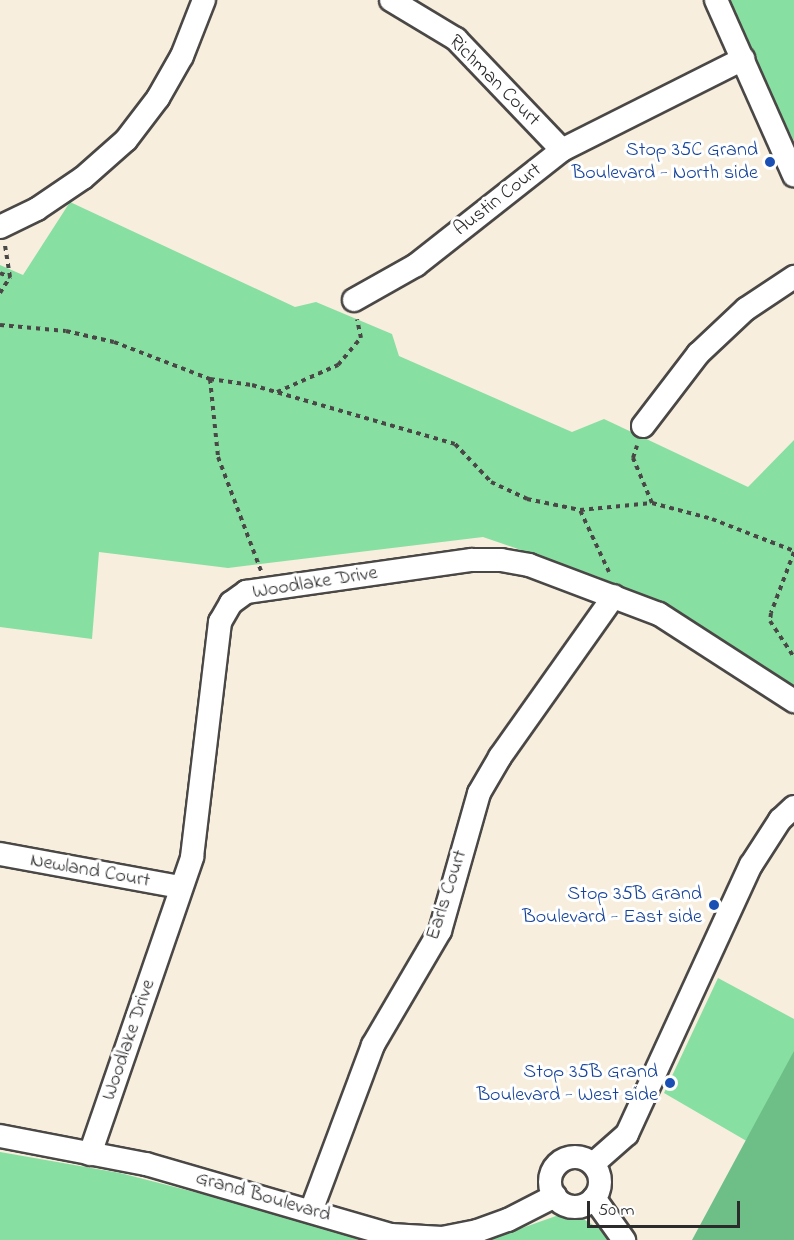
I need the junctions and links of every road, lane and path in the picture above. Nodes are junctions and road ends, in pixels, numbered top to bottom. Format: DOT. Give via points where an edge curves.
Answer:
graph roads {
  1 [pos="204,0"];
  2 [pos="391,0"];
  3 [pos="716,0"];
  4 [pos="743,58"];
  5 [pos="562,150"];
  6 [pos="794,175"];
  7 [pos="1,226"];
  8 [pos="0,273"];
  9 [pos="10,277"];
  10 [pos="794,277"];
  11 [pos="0,292"];
  12 [pos="354,300"];
  13 [pos="0,325"];
  14 [pos="210,379"];
  15 [pos="276,392"];
  16 [pos="643,426"];
  17 [pos="633,458"];
  18 [pos="652,503"];
  19 [pos="580,510"];
  20 [pos="794,552"];
  21 [pos="268,587"];
  22 [pos="622,599"];
  23 [pos="794,657"];
  24 [pos="794,701"];
  25 [pos="794,807"];
  26 [pos="0,854"];
  27 [pos="180,887"];
  28 [pos="0,1136"];
  29 [pos="90,1154"];
  30 [pos="593,1164"];
  31 [pos="555,1196"];
  32 [pos="594,1198"];
  33 [pos="311,1211"];
  34 [pos="624,1240"];
  1 -- 7 [label="street" via="182,56 158,98 126,140 83,178 37,209"];
  2 -- 5 [label="street, Richman Court" via="456,39"];
  3 -- 4 [label="street"];
  4 -- 5 [label="street, Austin Court"];
  4 -- 6 [label="street"];
  5 -- 12 [label="street, Austin Court" via="416,265"];
  7 -- 9 [label="path"];
  8 -- 9 [label="path"];
  9 -- 11 [label="path"];
  10 -- 16 [label="street" via="746,309 698,354"];
  12 -- 15 [label="path" via="361,338 338,365"];
  13 -- 14 [label="path" via="66,331 114,342"];
  14 -- 15 [label="path"];
  14 -- 21 [label="path" via="218,458"];
  15 -- 19 [label="path" via="455,444 491,482 527,499"];
  17 -- 18 [label="path"];
  18 -- 19 [label="path"];
  18 -- 20 [label="path" via="712,519"];
  19 -- 22 [label="path"];
  20 -- 23 [label="path" via="770,621"];
  21 -- 22 [label="street, Woodlake Drive" via="472,560 501,560 529,565"];
  21 -- 27 [label="street, Woodlake Drive" via="246,592 231,603 220,622 192,857"];
  22 -- 24 [label="street, Woodlake Drive" via="659,614"];
  22 -- 33 [label="street, Earls Court" via="500,757 479,793 440,931 373,1045"];
  25 -- 30 [label="street" via="780,820 752,865 627,1134"];
  26 -- 27 [label="street, Newland Court"];
  27 -- 29 [label="street, Woodlake Drive"];
  28 -- 29 [label="street, Grand Boulevard"];
  29 -- 33 [label="street, Grand Boulevard" via="147,1164"];
  30 -- 31 [label="street" via="570,1157 556,1166 550,1181"];
  30 -- 32 [label="street" via="600,1185"];
  31 -- 32 [label="street" via="574,1207"];
  31 -- 33 [label="street, Grand Boulevard" via="508,1220 442,1238 391,1234"];
  32 -- 34 [label="street"];
}
